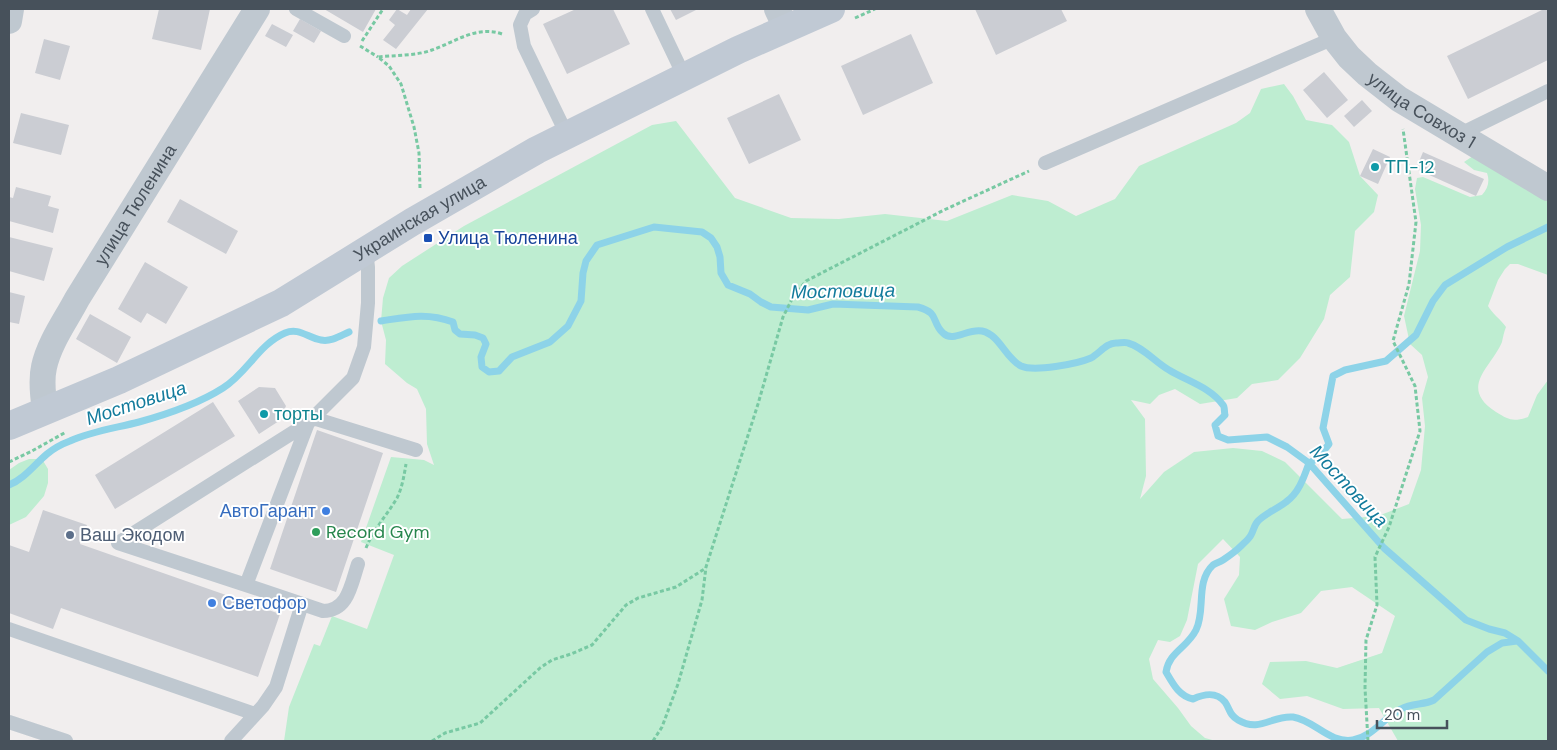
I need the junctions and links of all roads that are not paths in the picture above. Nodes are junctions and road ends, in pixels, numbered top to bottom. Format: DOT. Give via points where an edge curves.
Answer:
graph roads {
  1 [pos="11,9"];
  2 [pos="257,9"];
  3 [pos="296,9"];
  4 [pos="533,9"];
  5 [pos="652,9"];
  6 [pos="832,9"];
  7 [pos="1318,9"];
  8 [pos="782,19"];
  9 [pos="9,21"];
  10 [pos="344,36"];
  11 [pos="1334,38"];
  12 [pos="684,76"];
  13 [pos="1548,91"];
  14 [pos="567,135"];
  15 [pos="1458,135"];
  16 [pos="1045,163"];
  17 [pos="1548,188"];
  18 [pos="366,250"];
  19 [pos="44,410"];
  20 [pos="310,420"];
  21 [pos="9,426"];
  22 [pos="412,449"];
  23 [pos="358,564"];
  24 [pos="246,585"];
  25 [pos="302,604"];
  26 [pos="9,629"];
  27 [pos="255,714"];
  28 [pos="9,722"];
  29 [pos="66,741"];
  30 [pos="231,741"];
  1 -- 9 [label="street"];
  2 -- 19 [label="street, улица Тюленина" via="77,300 51,348 44,367"];
  3 -- 10 [label="lane"];
  4 -- 14 [label="lane" via="525,14 520,25 523,42"];
  5 -- 12 [label="lane"];
  6 -- 8 [label="main road, Украинская улица"];
  7 -- 11 [label="street, улица Совхоз 1"];
  8 -- 12 [label="main road, Украинская улица" via="738,50"];
  11 -- 15 [label="street, улица Совхоз 1" via="1349,57 1398,99"];
  11 -- 16 [label="lane"];
  12 -- 14 [label="main road, Украинская улица"];
  13 -- 15 [label="lane"];
  14 -- 18 [label="main road, Украинская улица"];
  15 -- 17 [label="street, улица Совхоз 1"];
  18 -- 19 [label="main road, Украинская улица" via="281,303 119,380"];
  18 -- 20 [label="lane" via="368,304 364,347 353,378"];
  19 -- 21 [label="main road, Украинская улица"];
  20 -- 22 [label="lane"];
  20 -- 24 [label="lane"];
  20 -- 24 [label="lane" via="118,543"];
  23 -- 25 [label="lane" via="344,604 333,611 323,611"];
  24 -- 25 [label="lane"];
  25 -- 27 [label="lane" via="276,687"];
  26 -- 27 [label="lane"];
  27 -- 30 [label="lane"];
  28 -- 29 [label="lane"];
}
